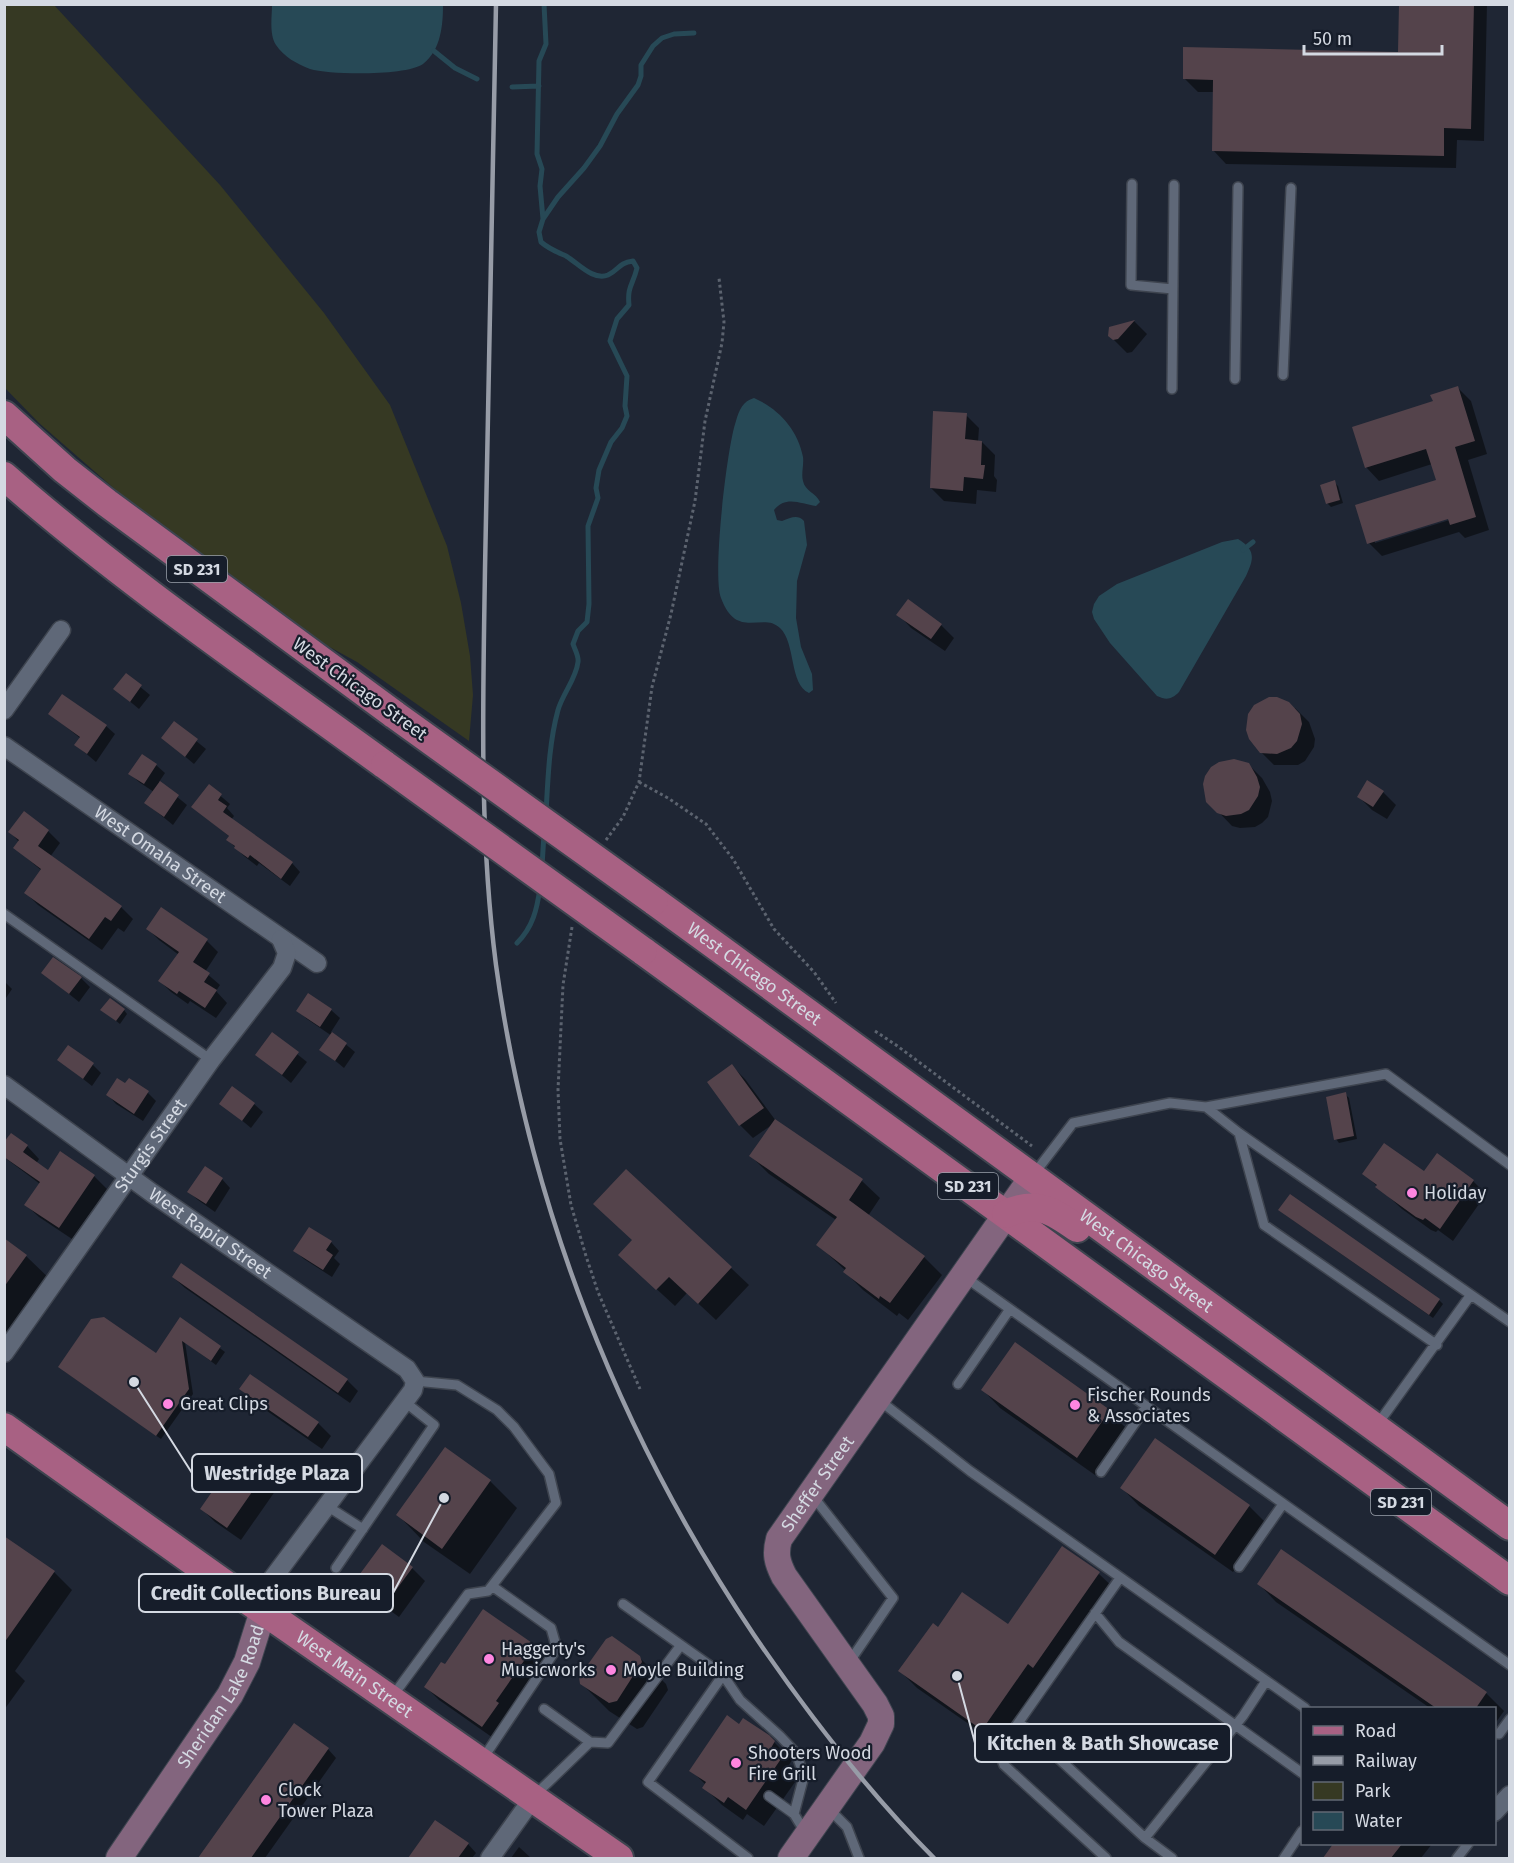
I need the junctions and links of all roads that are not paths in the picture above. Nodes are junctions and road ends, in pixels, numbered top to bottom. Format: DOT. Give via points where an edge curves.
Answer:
graph roads {
  1 [pos="1132,184"];
  2 [pos="1174,185"];
  3 [pos="1238,187"];
  4 [pos="1291,188"];
  5 [pos="1173,289"];
  6 [pos="1283,375"];
  7 [pos="1235,379"];
  8 [pos="1172,389"];
  9 [pos="4,415"];
  10 [pos="4,476"];
  11 [pos="61,630"];
  12 [pos="4,710"];
  13 [pos="4,746"];
  14 [pos="4,914"];
  15 [pos="281,939"];
  16 [pos="317,963"];
  17 [pos="211,1060"];
  18 [pos="4,1085"];
  19 [pos="1206,1107"];
  20 [pos="1239,1133"];
  21 [pos="1509,1165"];
  22 [pos="1040,1166"];
  23 [pos="129,1177"];
  24 [pos="1006,1214"];
  25 [pos="1135,1254"];
  26 [pos="963,1276"];
  27 [pos="1470,1296"];
  28 [pos="1200,1299"];
  29 [pos="1010,1309"];
  30 [pos="1509,1322"];
  31 [pos="1437,1345"];
  32 [pos="4,1353"];
  33 [pos="415,1381"];
  34 [pos="958,1384"];
  35 [pos="878,1398"];
  36 [pos="405,1402"];
  37 [pos="1146,1407"];
  38 [pos="1379,1422"];
  39 [pos="4,1427"];
  40 [pos="1101,1472"];
  41 [pos="810,1493"];
  42 [pos="1283,1504"];
  43 [pos="327,1506"];
  44 [pos="1509,1510"];
  45 [pos="1509,1526"];
  46 [pos="363,1529"];
  47 [pos="1239,1567"];
  48 [pos="336,1568"];
  49 [pos="1120,1578"];
  50 [pos="1509,1581"];
  51 [pos="492,1586"];
  52 [pos="623,1604"];
  53 [pos="263,1611"];
  54 [pos="1095,1612"];
  55 [pos="681,1645"];
  56 [pos="847,1665"];
  57 [pos="1509,1665"];
  58 [pos="723,1676"];
  59 [pos="1266,1681"];
  60 [pos="390,1699"];
  61 [pos="1304,1707"];
  62 [pos="544,1709"];
  63 [pos="1509,1719"];
  64 [pos="1019,1722"];
  65 [pos="1235,1725"];
  66 [pos="1499,1734"];
  67 [pos="590,1742"];
  68 [pos="481,1762"];
  69 [pos="1301,1772"];
  70 [pos="1509,1795"];
  71 [pos="769,1796"];
  72 [pos="532,1798"];
  73 [pos="827,1808"];
  74 [pos="1496,1810"];
  75 [pos="801,1825"];
  76 [pos="1301,1832"];
  77 [pos="1144,1838"];
  78 [pos="1467,1845"];
  79 [pos="119,1858"];
  80 [pos="490,1858"];
  81 [pos="619,1858"];
  82 [pos="748,1858"];
  83 [pos="791,1858"];
  84 [pos="859,1858"];
  85 [pos="1106,1858"];
  86 [pos="1172,1858"];
  87 [pos="1284,1858"];
  88 [pos="1457,1858"];
  1 -- 5 [label="lane" via="1131,285"];
  2 -- 5 [label="lane"];
  3 -- 7 [label="lane"];
  4 -- 6 [label="lane"];
  5 -- 8 [label="lane"];
  9 -- 22 [label="main road, West Chicago Street / SD 231, bridge" via="107,503 395,715 654,901"];
  10 -- 24 [label="main road, SD 231, bridge" via="143,588"];
  11 -- 12 [label="street"];
  13 -- 15 [label="street, West Omaha Street"];
  14 -- 17 [label="lane"];
  15 -- 16 [label="street, West Omaha Street"];
  15 -- 17 [label="street, Sturgis Street" via="287,953 282,968"];
  17 -- 23 [label="street, Sturgis Street"];
  18 -- 23 [label="street, West Rapid Street"];
  19 -- 20 [label="lane"];
  19 -- 21 [label="lane" via="1386,1074"];
  19 -- 22 [label="lane" via="1170,1103 1073,1123"];
  20 -- 27 [label="lane"];
  20 -- 31 [label="lane" via="1264,1225"];
  22 -- 24 [label="street, Sheffer Street"];
  22 -- 25 [label="main road, West Chicago Street / SD 231"];
  23 -- 32 [label="street, Sturgis Street"];
  23 -- 33 [label="street, West Rapid Street" via="407,1369"];
  24 -- 26 [label="street, Sheffer Street"];
  24 -- 28 [label="main road" via="1036,1207 1055,1212 1128,1265"];
  24 -- 50 [label="main road, SD 231"];
  25 -- 28 [label="main road, West Chicago Street / SD 231"];
  25 -- 38 [label="main road" via="1234,1311"];
  26 -- 29 [label="lane"];
  26 -- 35 [label="street, Sheffer Street"];
  27 -- 30 [label="lane"];
  27 -- 31 [label="lane"];
  28 -- 38 [label="main road, West Chicago Street / SD 231"];
  29 -- 34 [label="lane"];
  29 -- 37 [label="lane"];
  31 -- 38 [label="lane"];
  33 -- 36 [label="street, Sheridan Lake Road"];
  33 -- 51 [label="lane" via="457,1385 496,1410 514,1427 549,1474 556,1503"];
  35 -- 41 [label="street, Sheffer Street"];
  35 -- 49 [label="lane" via="970,1472"];
  36 -- 43 [label="street, Sheridan Lake Road"];
  36 -- 46 [label="lane" via="434,1425"];
  37 -- 40 [label="lane"];
  37 -- 42 [label="lane"];
  38 -- 44 [label="main road"];
  38 -- 45 [label="main road, West Chicago Street / SD 231"];
  39 -- 53 [label="main road, West Main Street"];
  41 -- 56 [label="street, Sheffer Street" via="779,1539 777,1562"];
  41 -- 56 [label="lane" via="893,1599"];
  42 -- 47 [label="lane"];
  42 -- 57 [label="lane"];
  43 -- 46 [label="lane"];
  43 -- 53 [label="street, Sheridan Lake Road" via="273,1578"];
  46 -- 48 [label="lane"];
  49 -- 54 [label="lane"];
  49 -- 59 [label="lane"];
  51 -- 60 [label="lane" via="488,1591 468,1594"];
  51 -- 68 [label="lane" via="551,1628 555,1642 553,1654"];
  52 -- 55 [label="lane"];
  53 -- 60 [label="main road, West Main Street"];
  53 -- 79 [label="street, Sheridan Lake Road" via="247,1662 230,1695"];
  54 -- 64 [label="lane"];
  54 -- 65 [label="lane" via="1119,1642"];
  55 -- 58 [label="lane"];
  55 -- 67 [label="lane" via="608,1743"];
  56 -- 73 [label="street, Sheffer Street" via="875,1704 881,1724"];
  58 -- 75 [label="lane" via="740,1700 796,1753 804,1776"];
  58 -- 82 [label="lane" via="648,1782"];
  59 -- 61 [label="lane"];
  59 -- 65 [label="lane"];
  60 -- 68 [label="main road, West Main Street"];
  62 -- 67 [label="lane"];
  63 -- 66 [label="lane"];
  64 -- 77 [label="lane"];
  64 -- 85 [label="lane" via="1002,1746 1004,1765"];
  65 -- 69 [label="lane"];
  65 -- 77 [label="lane"];
  67 -- 72 [label="lane"];
  68 -- 72 [label="main road, West Main Street"];
  70 -- 74 [label="street"];
  71 -- 75 [label="lane"];
  72 -- 80 [label="street"];
  72 -- 81 [label="main road, West Main Street"];
  73 -- 75 [label="street, Sheffer Street"];
  73 -- 84 [label="lane" via="847,1827"];
  75 -- 83 [label="street, Sheffer Street"];
  76 -- 87 [label="lane"];
  77 -- 86 [label="lane"];
  78 -- 88 [label="lane"];
}
